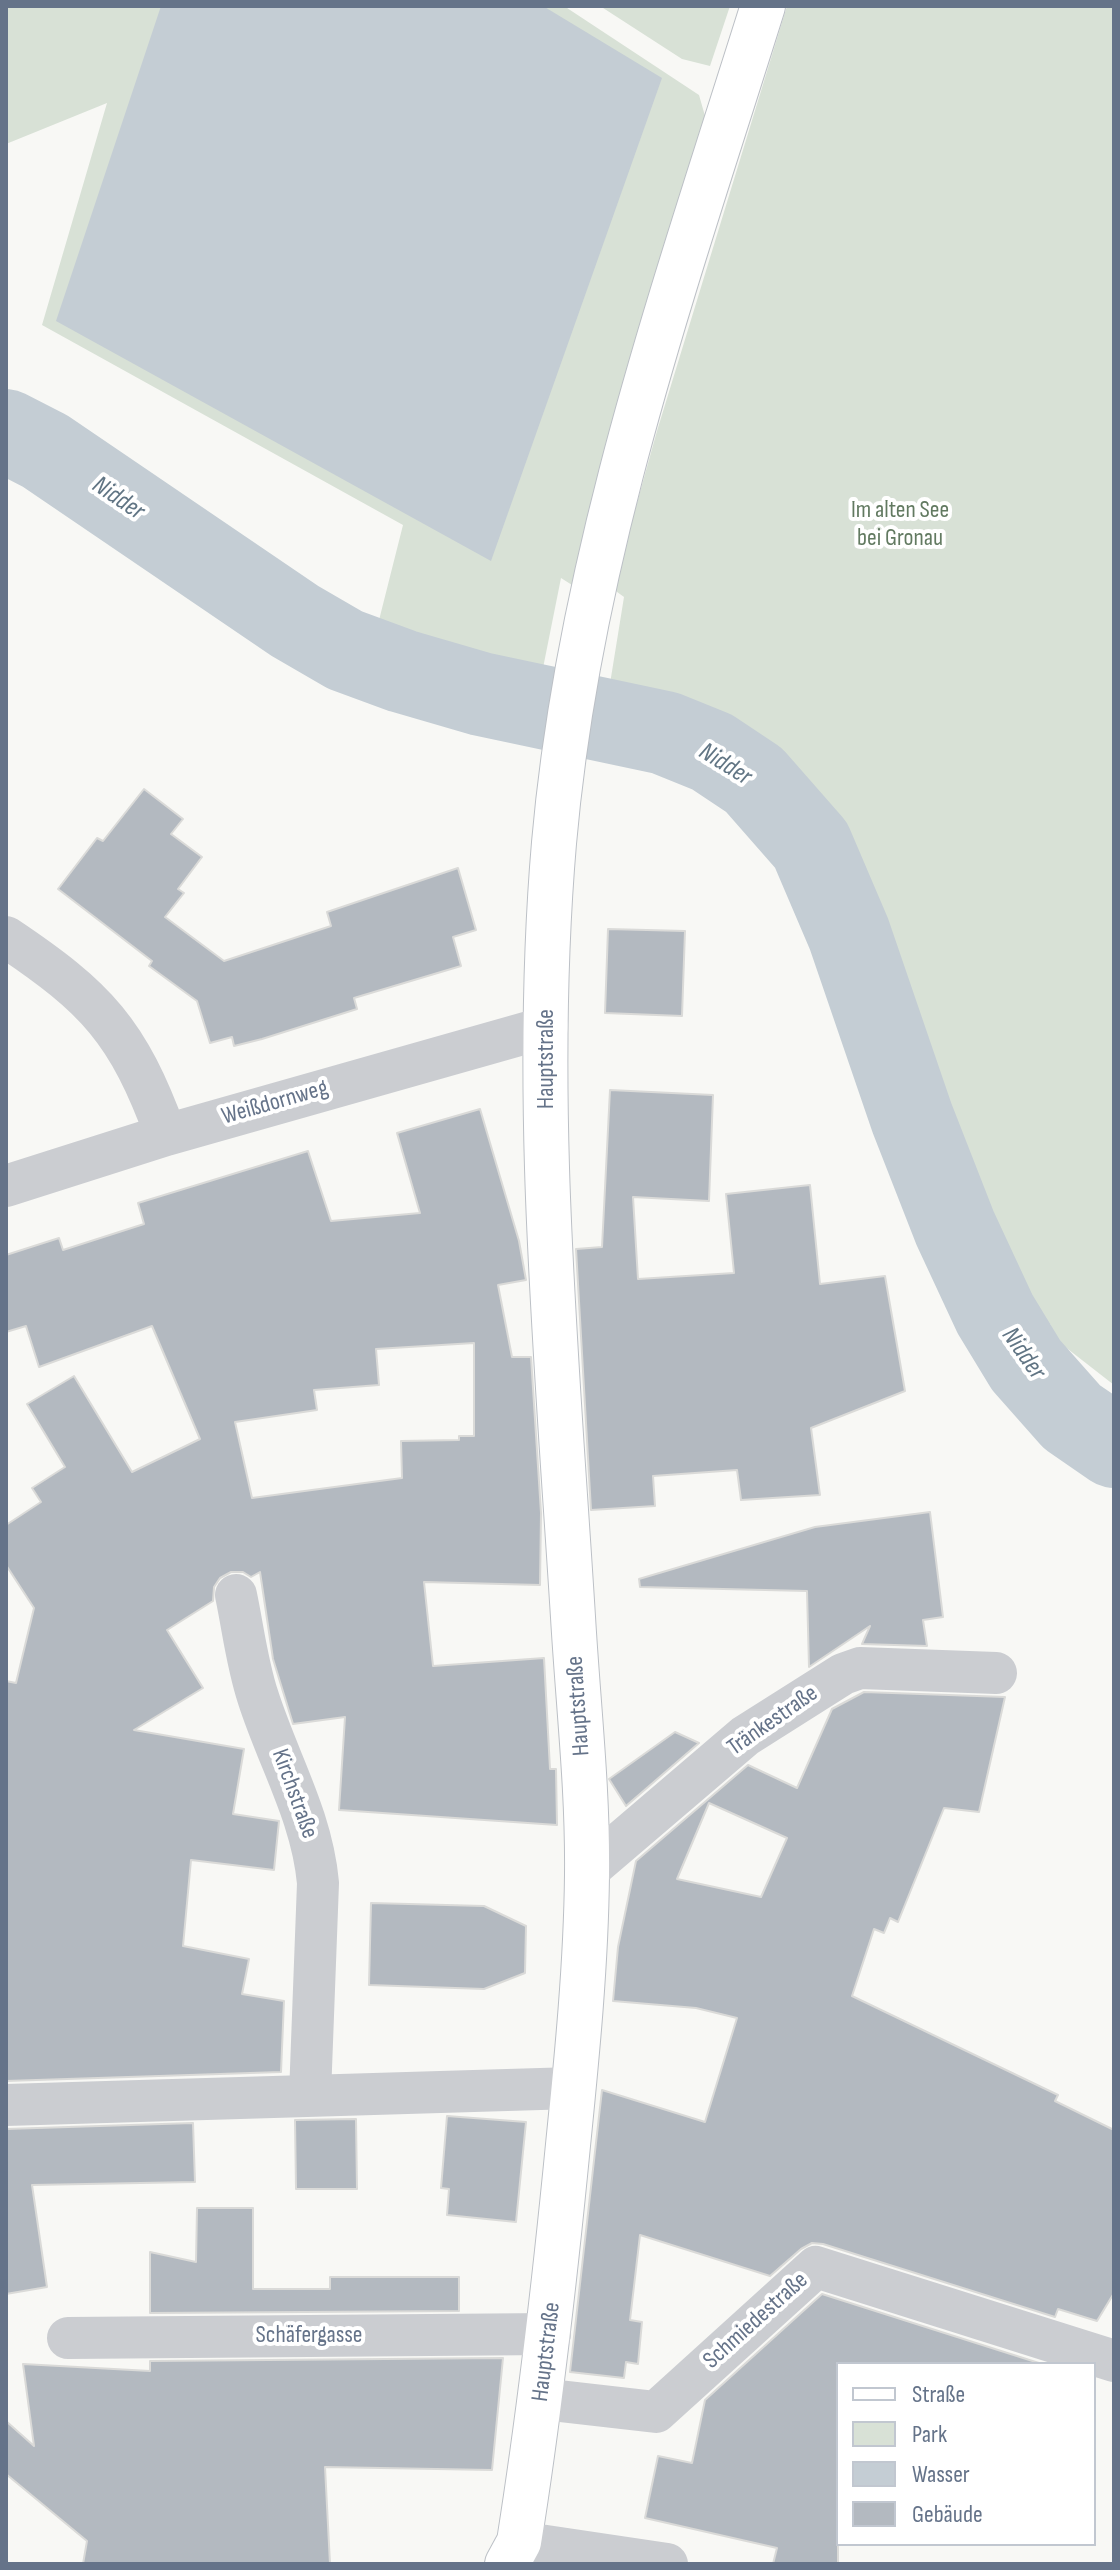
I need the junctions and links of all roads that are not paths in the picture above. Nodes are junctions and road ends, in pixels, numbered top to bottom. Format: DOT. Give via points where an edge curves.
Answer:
graph roads {
  1 [pos="763,6"];
  2 [pos="6,937"];
  3 [pos="547,1027"];
  4 [pos="166,1135"];
  5 [pos="6,1186"];
  6 [pos="236,1595"];
  7 [pos="996,1673"];
  8 [pos="587,1871"];
  9 [pos="574,2088"];
  10 [pos="310,2095"];
  11 [pos="6,2105"];
  12 [pos="550,2334"];
  13 [pos="68,2338"];
  14 [pos="1114,2361"];
  15 [pos="542,2399"];
  16 [pos="513,2553"];
  17 [pos="667,2564"];
  1 -- 3 [label="street, Hauptstraße" via="631,434 592,591 554,841"];
  2 -- 4 [label="street" via="74,986 110,1021 147,1083"];
  3 -- 4 [label="street, Weißdornweg"];
  3 -- 8 [label="street, Hauptstraße" via="552,1276"];
  4 -- 5 [label="street, Weißdornweg"];
  6 -- 10 [label="street, Kirchstraße" via="257,1694 315,1851"];
  7 -- 8 [label="street, Tränkestraße" via="860,1668 843,1674 745,1736"];
  8 -- 9 [label="street, Hauptstraße"];
  9 -- 10 [label="street"];
  9 -- 12 [label="street, Hauptstraße"];
  10 -- 11 [label="street"];
  12 -- 13 [label="street, Schäfergasse"];
  12 -- 15 [label="street, Hauptstraße"];
  14 -- 15 [label="street, Schmiedestraße" via="816,2267 656,2412"];
  15 -- 16 [label="street, Hauptstraße"];
  16 -- 17 [label="street"];
}
